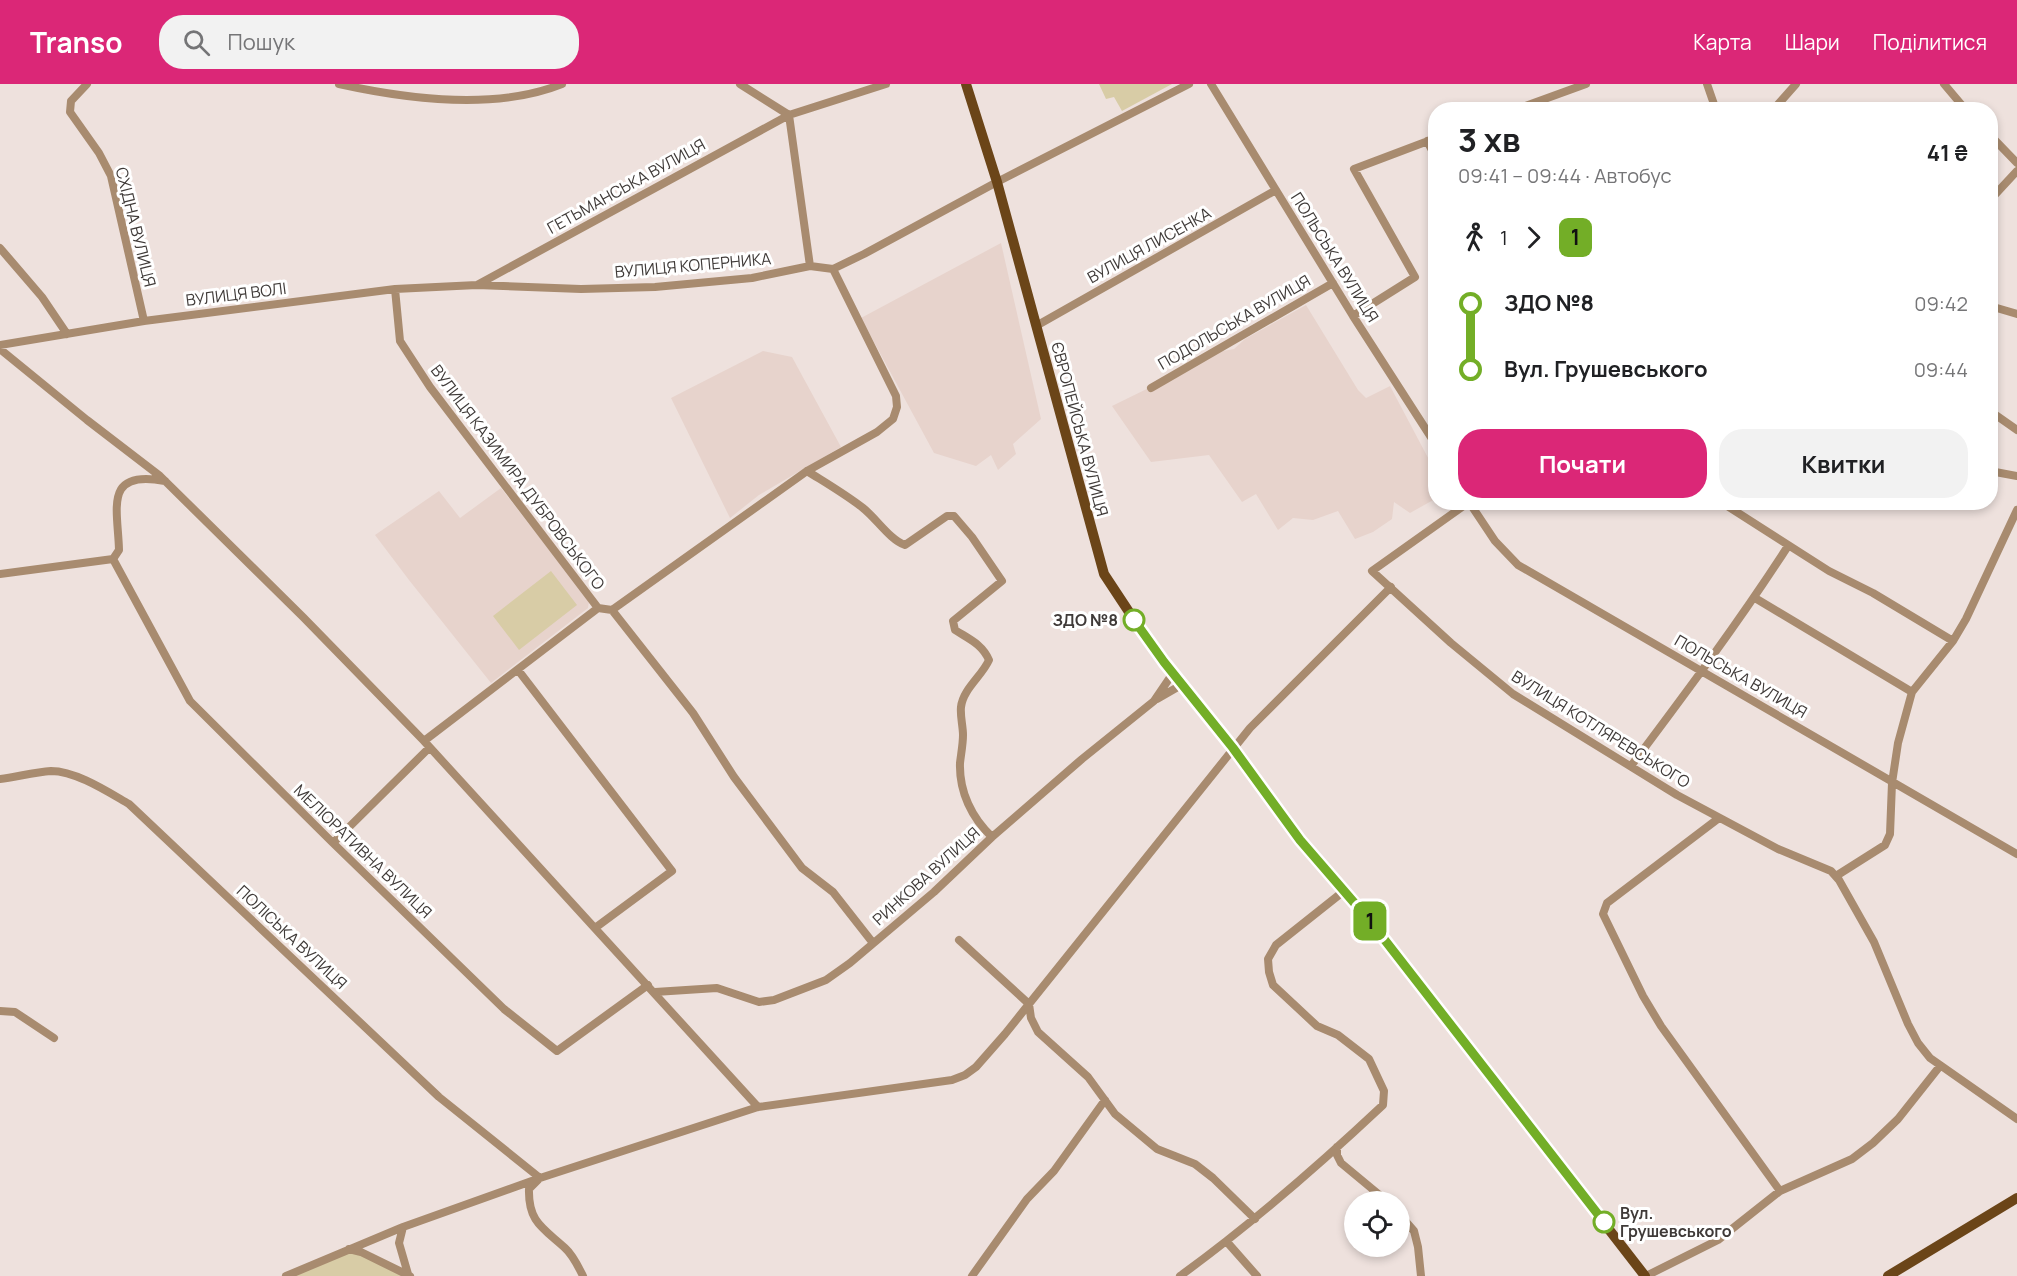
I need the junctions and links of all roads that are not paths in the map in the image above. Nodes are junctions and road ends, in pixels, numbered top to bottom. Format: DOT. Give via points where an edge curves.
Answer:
graph roads {
  1 [pos="87,84"];
  2 [pos="339,84"];
  3 [pos="562,84"];
  4 [pos="740,84"];
  5 [pos="886,84"];
  6 [pos="966,84"];
  7 [pos="1189,84"];
  8 [pos="1211,84"];
  9 [pos="1586,84"];
  10 [pos="1707,84"];
  11 [pos="1796,84"];
  12 [pos="1944,84"];
  13 [pos="1536,102"];
  14 [pos="1713,102"];
  15 [pos="1780,102"];
  16 [pos="1957,102"];
  17 [pos="789,115"];
  18 [pos="1428,140"];
  19 [pos="1998,143"];
  20 [pos="2017,163"];
  21 [pos="2017,171"];
  22 [pos="996,182"];
  23 [pos="1276,190"];
  24 [pos="1998,191"];
  25 [pos="0,248"];
  26 [pos="810,266"];
  27 [pos="833,269"];
  28 [pos="1333,283"];
  29 [pos="477,285"];
  30 [pos="395,290"];
  31 [pos="1998,308"];
  32 [pos="2017,314"];
  33 [pos="1353,316"];
  34 [pos="144,321"];
  35 [pos="1036,326"];
  36 [pos="67,333"];
  37 [pos="0,347"];
  38 [pos="1150,388"];
  39 [pos="1998,417"];
  40 [pos="2017,430"];
  41 [pos="1428,431"];
  42 [pos="807,471"];
  43 [pos="1998,473"];
  44 [pos="2017,477"];
  45 [pos="166,481"];
  46 [pos="1458,510"];
  47 [pos="1474,510"];
  48 [pos="1733,510"];
  49 [pos="2017,510"];
  50 [pos="1788,546"];
  51 [pos="112,558"];
  52 [pos="0,574"];
  53 [pos="1390,587"];
  54 [pos="1755,598"];
  55 [pos="598,608"];
  56 [pos="612,610"];
  57 [pos="1953,641"];
  58 [pos="518,670"];
  59 [pos="1703,671"];
  60 [pos="1173,673"];
  61 [pos="1183,684"];
  62 [pos="1912,692"];
  63 [pos="1154,701"];
  64 [pos="427,744"];
  65 [pos="1233,748"];
  66 [pos="1631,766"];
  67 [pos="0,779"];
  68 [pos="1892,783"];
  69 [pos="1719,818"];
  70 [pos="992,837"];
  71 [pos="333,843"];
  72 [pos="2017,854"];
  73 [pos="1836,876"];
  74 [pos="1344,891"];
  75 [pos="595,928"];
  76 [pos="958,940"];
  77 [pos="873,943"];
  78 [pos="648,985"];
  79 [pos="655,992"];
  80 [pos="1029,1004"];
  81 [pos="0,1011"];
  82 [pos="54,1038"];
  83 [pos="1940,1066"];
  84 [pos="1106,1100"];
  85 [pos="758,1107"];
  86 [pos="2017,1119"];
  87 [pos="1337,1148"];
  88 [pos="540,1178"];
  89 [pos="1375,1191"];
  90 [pos="1780,1191"];
  91 [pos="2017,1198"];
  92 [pos="1255,1219"];
  93 [pos="1410,1226"];
  94 [pos="403,1227"];
  95 [pos="1227,1242"];
  96 [pos="349,1249"];
  97 [pos="409,1275"];
  98 [pos="286,1276"];
  99 [pos="583,1276"];
  100 [pos="972,1276"];
  101 [pos="1180,1276"];
  102 [pos="1257,1276"];
  103 [pos="1421,1276"];
  104 [pos="1646,1276"];
  105 [pos="1888,1276"];
  1 -- 34 [label="street, СХІДНА ВУЛИЦЯ" via="71,101 70,112 111,176"];
  2 -- 3 [label="street" via="411,98 508,99"];
  4 -- 17 [label="street"];
  5 -- 17 [label="street, ГЕТЬМАНСЬКА ВУЛИЦЯ"];
  6 -- 22 [label="main road, ЄВРОПЕЙСЬКА ВУЛИЦЯ"];
  7 -- 22 [label="street"];
  8 -- 23 [label="street, ПОЛЬСЬКА ВУЛИЦЯ"];
  9 -- 13 [label="street"];
  10 -- 14 [label="street"];
  11 -- 15 [label="street"];
  12 -- 16 [label="street"];
  17 -- 26 [label="street"];
  17 -- 29 [label="street, ГЕТЬМАНСЬКА ВУЛИЦЯ"];
  18 -- 33 [label="street" via="1354,168 1415,277"];
  19 -- 20 [label="street"];
  21 -- 24 [label="street"];
  22 -- 27 [label="street"];
  22 -- 35 [label="main road, ЄВРОПЕЙСЬКА ВУЛИЦЯ"];
  23 -- 28 [label="street, ПОЛЬСЬКА ВУЛИЦЯ"];
  23 -- 35 [label="street, ВУЛИЦЯ ЛИСЕНКА"];
  25 -- 36 [label="street"];
  26 -- 27 [label="street, ВУЛИЦЯ КОПЕРНИКА"];
  26 -- 29 [label="street, ВУЛИЦЯ КОПЕРНИКА" via="752,278 655,287"];
  27 -- 42 [label="street" via="896,396 897,407 893,419 877,432"];
  28 -- 33 [label="street, ПОЛЬСЬКА ВУЛИЦЯ"];
  28 -- 38 [label="street, ПОДОЛЬСЬКА ВУЛИЦЯ"];
  29 -- 30 [label="street, ВУЛИЦЯ ВОЛІ"];
  30 -- 34 [label="street, ВУЛИЦЯ ВОЛІ"];
  30 -- 55 [label="street, ВУЛИЦЯ КАЗИМИРА ДУБРОВСЬКОГО" via="400,342"];
  31 -- 32 [label="street"];
  33 -- 41 [label="street, ПОЛЬСЬКА ВУЛИЦЯ"];
  34 -- 36 [label="street, ВУЛИЦЯ ВОЛІ"];
  35 -- 60 [label="main road, ЄВРОПЕЙСЬКА ВУЛИЦЯ" via="1104,574"];
  36 -- 37 [label="street, ВУЛИЦЯ ВОЛІ"];
  37 -- 45 [label="street"];
  39 -- 40 [label="street"];
  42 -- 56 [label="street"];
  42 -- 70 [label="street" via="862,507 896,542 905,545 947,516 954,516 1002,581 953,621 955,630 977,643 989,660 961,706 960,765 970,809"];
  43 -- 44 [label="street"];
  45 -- 51 [label="street" via="140,479 117,494 119,550"];
  45 -- 64 [label="street"];
  46 -- 53 [label="street" via="1372,572"];
  47 -- 59 [label="street, ПОЛЬСЬКА ВУЛИЦЯ" via="1495,541 1518,565"];
  48 -- 50 [label="street"];
  49 -- 57 [label="street"];
  50 -- 54 [label="street"];
  50 -- 57 [label="street"];
  51 -- 52 [label="street"];
  51 -- 71 [label="street, МЕЛІОРАТИВНА ВУЛИЦЯ" via="190,701"];
  53 -- 65 [label="street"];
  53 -- 66 [label="street, ВУЛИЦЯ КОТЛЯРЕВСЬКОГО" via="1513,693"];
  54 -- 59 [label="street"];
  54 -- 62 [label="street"];
  55 -- 56 [label="street, ВУЛИЦЯ КАЗИМИРА ДУБРОВСЬКОГО"];
  55 -- 58 [label="street"];
  56 -- 77 [label="street, ВУЛИЦЯ КАЗИМИРА ДУБРОВСЬКОГО" via="693,713 734,777 802,868 833,892"];
  57 -- 62 [label="street"];
  58 -- 64 [label="street"];
  58 -- 75 [label="street" via="672,872"];
  59 -- 66 [label="street"];
  59 -- 68 [label="street, ПОЛЬСЬКА ВУЛИЦЯ"];
  60 -- 61 [label="main road, ЄВРОПЕЙСЬКА ВУЛИЦЯ"];
  60 -- 63 [label="street, РИНКОВА ВУЛИЦЯ"];
  61 -- 63 [label="street"];
  61 -- 65 [label="main road, ЄВРОПЕЙСЬКА ВУЛИЦЯ"];
  62 -- 68 [label="street"];
  63 -- 70 [label="street, РИНКОВА ВУЛИЦЯ"];
  64 -- 71 [label="street"];
  64 -- 75 [label="street"];
  65 -- 74 [label="main road, ЄВРОПЕЙСЬКА ВУЛИЦЯ" via="1300,840"];
  65 -- 80 [label="street"];
  66 -- 69 [label="street, ВУЛИЦЯ КОТЛЯРЕВСЬКОГО"];
  67 -- 88 [label="street, ПОЛІСЬКА ВУЛИЦЯ" via="53,771 104,789 129,804 439,1097"];
  68 -- 72 [label="street, ПОЛЬСЬКА ВУЛИЦЯ"];
  68 -- 73 [label="street" via="1890,834 1885,845"];
  69 -- 73 [label="street, ВУЛИЦЯ КОТЛЯРЕВСЬКОГО"];
  69 -- 90 [label="street" via="1607,903 1603,914 1661,1026"];
  70 -- 77 [label="street, РИНКОВА ВУЛИЦЯ"];
  71 -- 78 [label="street, МЕЛІОРАТИВНА ВУЛИЦЯ" via="504,1009 557,1051"];
  73 -- 83 [label="street" via="1874,942 1908,1024 1930,1058"];
  74 -- 87 [label="street" via="1276,945 1268,959 1273,985 1317,1026 1338,1035 1370,1059 1380,1078 1383,1105"];
  74 -- 104 [label="main road, ЄВРОПЕЙСЬКА ВУЛИЦЯ"];
  75 -- 78 [label="street"];
  76 -- 80 [label="street"];
  77 -- 79 [label="street, РИНКОВА ВУЛИЦЯ" via="826,980 774,1000 759,1002 717,988"];
  78 -- 79 [label="street"];
  79 -- 85 [label="street"];
  80 -- 84 [label="street" via="1038,1032 1088,1077"];
  80 -- 85 [label="street" via="965,1075 935,1083"];
  81 -- 82 [label="street" via="15,1012"];
  83 -- 86 [label="street"];
  83 -- 90 [label="street" via="1874,1143 1842,1164"];
  84 -- 92 [label="street" via="1115,1114 1157,1149 1195,1164"];
  84 -- 100 [label="street"];
  85 -- 88 [label="street"];
  87 -- 89 [label="street" via="1341,1163"];
  87 -- 92 [label="street"];
  88 -- 94 [label="street"];
  88 -- 99 [label="street" via="529,1189 532,1216 544,1232 566,1249"];
  90 -- 104 [label="street" via="1718,1240"];
  91 -- 105 [label="main road"];
  92 -- 95 [label="street"];
  93 -- 103 [label="street" via="1419,1247"];
  94 -- 96 [label="street"];
  94 -- 97 [label="street" via="399,1243"];
  95 -- 101 [label="street"];
  95 -- 102 [label="street"];
  96 -- 97 [label="street"];
  96 -- 98 [label="street"];
}
